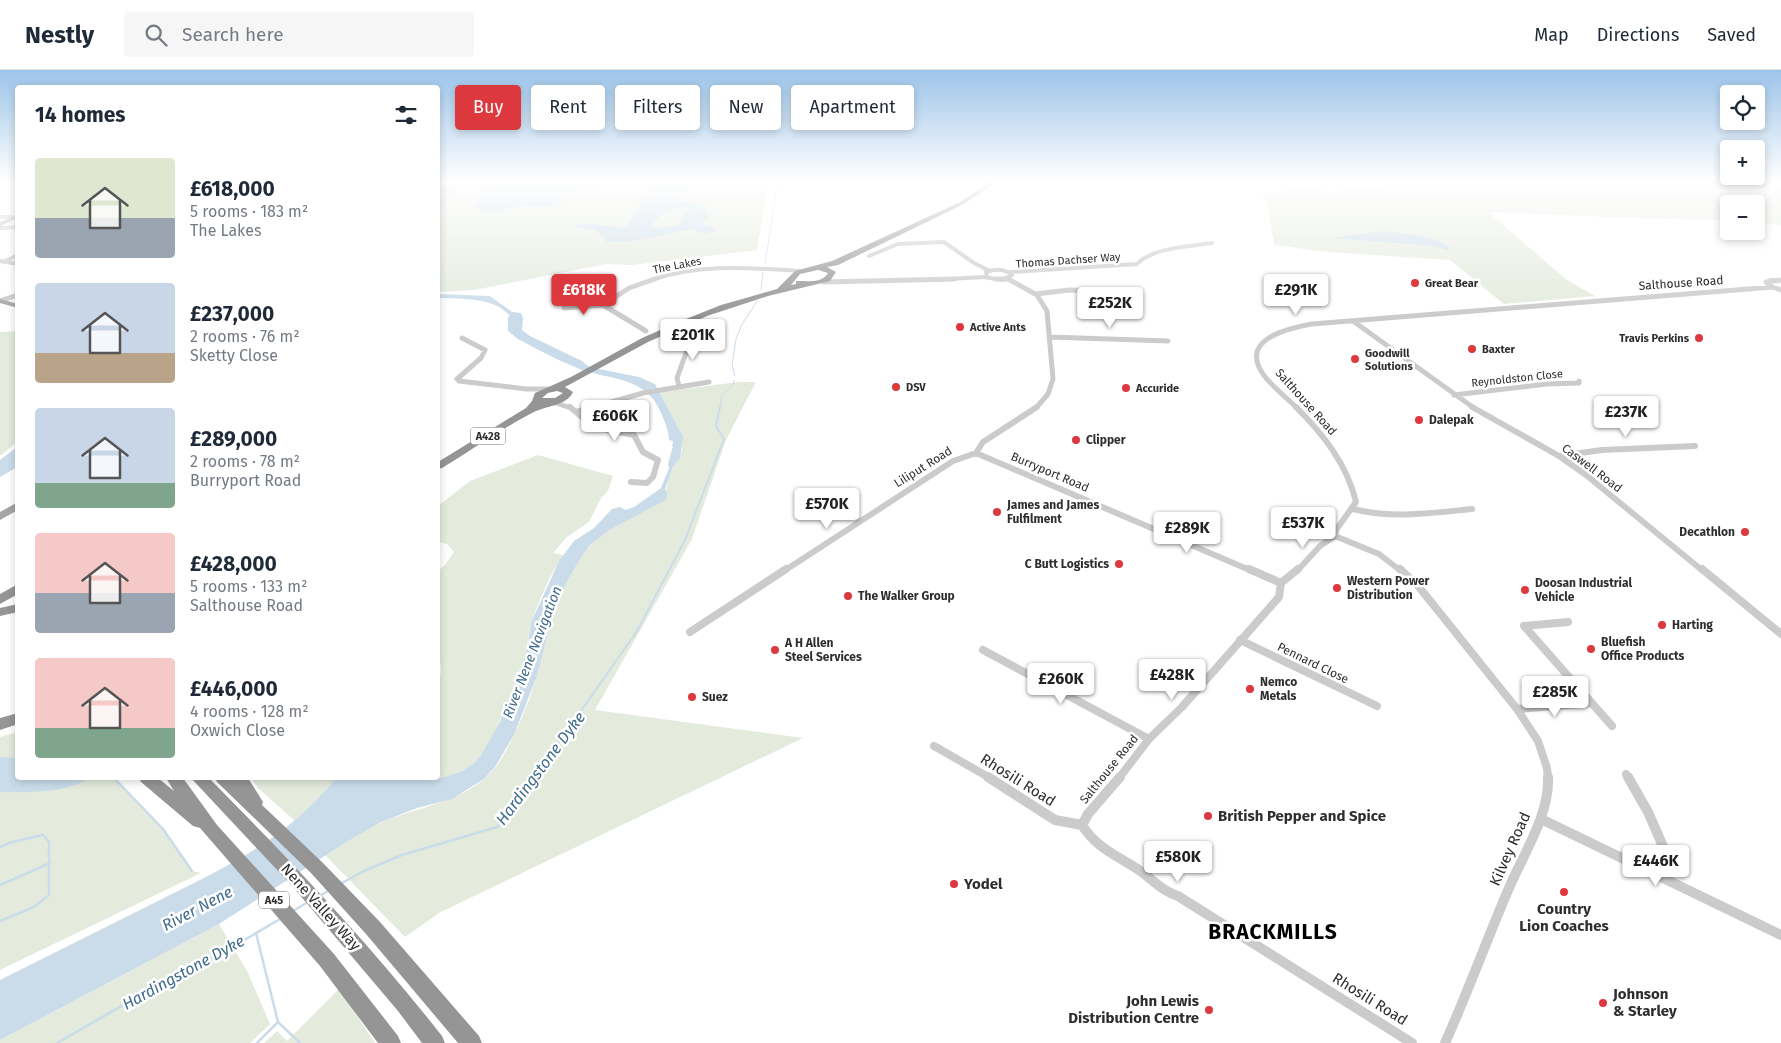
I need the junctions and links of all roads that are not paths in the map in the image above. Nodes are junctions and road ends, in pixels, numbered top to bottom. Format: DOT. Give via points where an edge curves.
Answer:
graph roads {
  1 [pos="915,225"];
  2 [pos="15,227"];
  3 [pos="0,228"];
  4 [pos="1212,242"];
  5 [pos="869,256"];
  6 [pos="15,257"];
  7 [pos="2,261"];
  8 [pos="15,263"];
  9 [pos="835,263"];
  10 [pos="816,268"];
  11 [pos="782,271"];
  12 [pos="800,271"];
  13 [pos="990,271"];
  14 [pos="1010,272"];
  15 [pos="832,273"];
  16 [pos="987,277"];
  17 [pos="792,279"];
  18 [pos="1008,279"];
  19 [pos="1781,280"];
  20 [pos="823,282"];
  21 [pos="857,282"];
  22 [pos="806,284"];
  23 [pos="1773,287"];
  24 [pos="781,289"];
  25 [pos="1781,290"];
  26 [pos="1140,291"];
  27 [pos="1036,294"];
  28 [pos="0,295"];
  29 [pos="15,296"];
  30 [pos="10,298"];
  31 [pos="0,301"];
  32 [pos="15,305"];
  33 [pos="603,305"];
  34 [pos="564,308"];
  35 [pos="1353,321"];
  36 [pos="646,332"];
  37 [pos="692,336"];
  38 [pos="1050,337"];
  39 [pos="462,338"];
  40 [pos="1168,341"];
  41 [pos="580,377"];
  42 [pos="1579,381"];
  43 [pos="709,382"];
  44 [pos="679,386"];
  45 [pos="526,389"];
  46 [pos="549,389"];
  47 [pos="568,394"];
  48 [pos="1454,395"];
  49 [pos="538,398"];
  50 [pos="552,402"];
  51 [pos="570,406"];
  52 [pos="530,410"];
  53 [pos="576,412"];
  54 [pos="1695,446"];
  55 [pos="976,453"];
  56 [pos="1559,456"];
  57 [pos="440,465"];
  58 [pos="631,482"];
  59 [pos="15,507"];
  60 [pos="1353,509"];
  61 [pos="1472,509"];
  62 [pos="0,517"];
  63 [pos="1335,536"];
  64 [pos="1281,583"];
  65 [pos="15,590"];
  66 [pos="0,600"];
  67 [pos="15,609"];
  68 [pos="0,612"];
  69 [pos="1568,622"];
  70 [pos="690,632"];
  71 [pos="1781,634"];
  72 [pos="1240,640"];
  73 [pos="983,650"];
  74 [pos="1592,703"];
  75 [pos="1378,706"];
  76 [pos="1517,709"];
  77 [pos="15,721"];
  78 [pos="0,724"];
  79 [pos="1612,726"];
  80 [pos="1149,739"];
  81 [pos="934,746"];
  82 [pos="1626,774"];
  83 [pos="148,780"];
  84 [pos="175,780"];
  85 [pos="201,780"];
  86 [pos="225,780"];
  87 [pos="241,780"];
  88 [pos="263,815"];
  89 [pos="1541,819"];
  90 [pos="1082,825"];
  91 [pos="216,835"];
  92 [pos="1662,876"];
  93 [pos="1781,935"];
  94 [pos="391,1043"];
  95 [pos="434,1043"];
  96 [pos="472,1043"];
  97 [pos="1412,1043"];
  98 [pos="1445,1043"];
  1 -- 9 [label="highway"];
  2 -- 3 [label="street"];
  4 -- 14 [label="street, Thomas Dachser Way" via="1143,257 1137,264"];
  5 -- 13 [label="street" via="898,244 948,242 974,263"];
  6 -- 7 [label="street"];
  7 -- 8 [label="street"];
  9 -- 10 [label="highway"];
  9 -- 15 [label="highway" via="831,266"];
  10 -- 12 [label="highway"];
  10 -- 15 [label="highway"];
  11 -- 12 [label="street, The Lakes"];
  11 -- 17 [label="street, The Lakes"];
  11 -- 33 [label="street, The Lakes" via="736,267 676,272 629,288"];
  12 -- 17 [label="highway"];
  13 -- 14 [label="street, Thomas Dachser Way"];
  13 -- 16 [label="street" via="985,274"];
  14 -- 18 [label="street" via="1012,276"];
  15 -- 20 [label="highway"];
  15 -- 21 [label="street"];
  16 -- 18 [label="street"];
  16 -- 21 [label="street"];
  17 -- 22 [label="highway"];
  17 -- 24 [label="highway"];
  18 -- 27 [label="street"];
  19 -- 23 [label="street" via="1766,282"];
  20 -- 21 [label="street"];
  20 -- 22 [label="highway"];
  22 -- 24 [label="highway"];
  23 -- 25 [label="street"];
  23 -- 35 [label="street, Salthouse Road"];
  24 -- 41 [label="highway" via="689,321 646,340"];
  26 -- 27 [label="street" via="1069,290"];
  27 -- 38 [label="street, Liliput Road" via="1045,304"];
  28 -- 30 [label="street"];
  29 -- 30 [label="street"];
  30 -- 31 [label="street"];
  31 -- 32 [label="main road"];
  33 -- 34 [label="street"];
  33 -- 36 [label="street"];
  35 -- 48 [label="street, Caswell Road"];
  35 -- 60 [label="street, Salthouse Road" via="1285,329 1264,341 1256,355 1269,381 1328,444 1344,469 1355,491"];
  37 -- 44 [label="street" via="677,378"];
  38 -- 40 [label="street"];
  38 -- 55 [label="street, Liliput Road" via="1053,379 1048,394 1036,408 983,442"];
  39 -- 45 [label="street" via="485,350 457,379 459,381"];
  41 -- 46 [label="highway"];
  41 -- 47 [label="highway" via="569,387"];
  42 -- 48 [label="street, Reynoldston Close"];
  43 -- 44 [label="street"];
  44 -- 53 [label="street"];
  45 -- 46 [label="street"];
  45 -- 49 [label="street"];
  46 -- 47 [label="highway" via="564,389"];
  46 -- 49 [label="highway" via="540,393"];
  47 -- 50 [label="highway"];
  47 -- 51 [label="street"];
  48 -- 56 [label="street, Caswell Road"];
  49 -- 50 [label="highway"];
  49 -- 52 [label="highway, A428"];
  50 -- 51 [label="street"];
  50 -- 52 [label="highway, A428"];
  51 -- 53 [label="street"];
  52 -- 57 [label="highway, A428"];
  53 -- 58 [label="street" via="599,428 634,435 642,452 658,460 653,477 647,483"];
  54 -- 56 [label="street" via="1602,450"];
  55 -- 64 [label="street, Burryport Road"];
  55 -- 70 [label="street, Liliput Road" via="954,460"];
  56 -- 71 [label="street, Caswell Road"];
  59 -- 62 [label="main road"];
  60 -- 61 [label="street" via="1367,514 1389,515"];
  60 -- 63 [label="street, Salthouse Road"];
  63 -- 64 [label="street, Salthouse Road" via="1326,540 1296,573"];
  63 -- 76 [label="street, Kilvey Road" via="1379,554 1419,587"];
  64 -- 72 [label="street, Salthouse Road" via="1279,597"];
  65 -- 66 [label="highway"];
  67 -- 68 [label="highway"];
  69 -- 74 [label="street" via="1524,626"];
  72 -- 75 [label="street, Pennard Close"];
  72 -- 80 [label="street, Salthouse Road" via="1182,707"];
  73 -- 80 [label="street"];
  74 -- 76 [label="street"];
  74 -- 79 [label="street"];
  76 -- 89 [label="street, Kilvey Road" via="1538,741 1547,768 1548,782"];
  77 -- 78 [label="highway"];
  80 -- 90 [label="street, Salthouse Road"];
  81 -- 90 [label="street, Rhosili Road" via="1055,820"];
  82 -- 92 [label="street" via="1665,851"];
  83 -- 91 [label="highway"];
  84 -- 91 [label="highway, A45"];
  85 -- 95 [label="highway, Nene Valley Way / A45" via="299,881"];
  86 -- 88 [label="highway"];
  87 -- 88 [label="highway"];
  88 -- 96 [label="highway" via="374,928"];
  89 -- 92 [label="street"];
  89 -- 98 [label="street, Kilvey Road"];
  90 -- 97 [label="street, Rhosili Road" via="1087,836 1147,876 1162,891 1178,896"];
  91 -- 94 [label="highway, A45" via="327,960"];
  92 -- 93 [label="street"];
}
